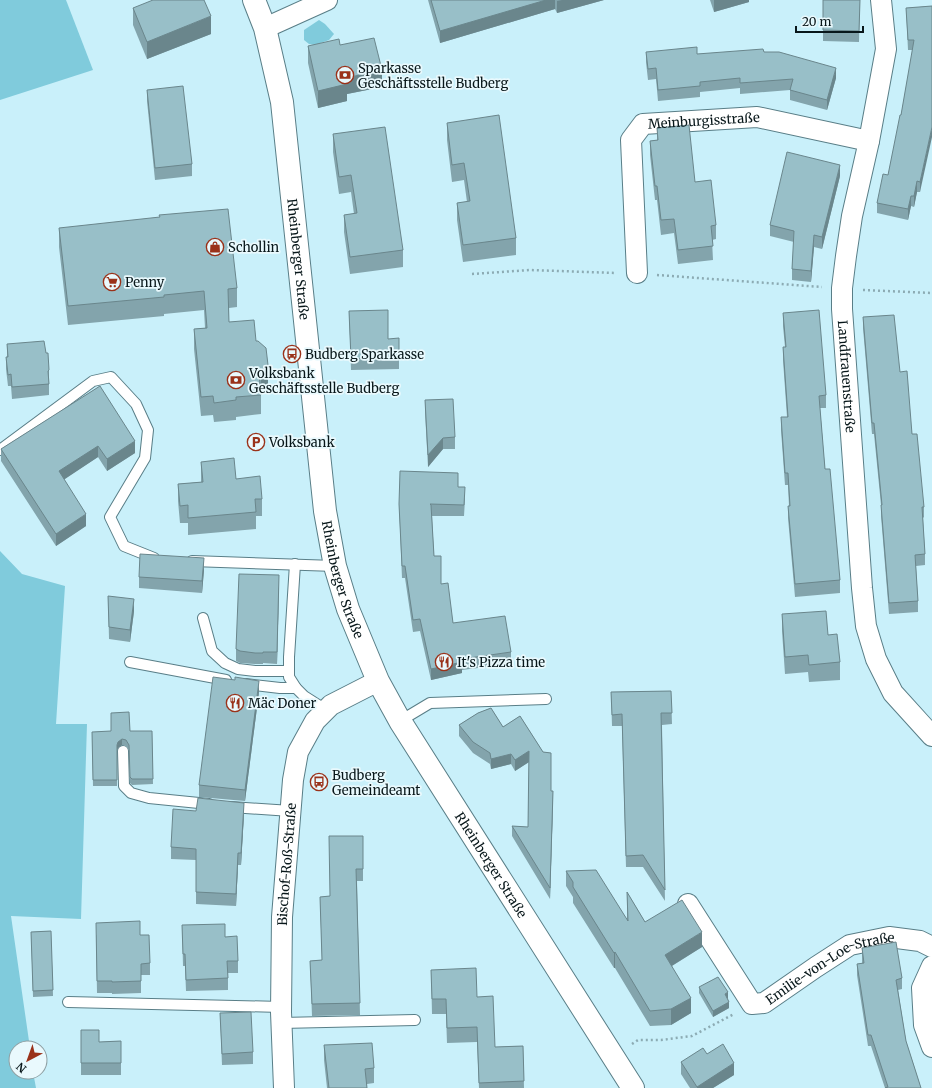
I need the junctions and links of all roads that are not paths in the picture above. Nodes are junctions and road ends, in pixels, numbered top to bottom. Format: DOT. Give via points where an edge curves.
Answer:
graph roads {
  1 [pos="254,0"];
  2 [pos="327,0"];
  3 [pos="881,0"];
  4 [pos="265,28"];
  5 [pos="869,141"];
  6 [pos="636,273"];
  7 [pos="0,450"];
  8 [pos="167,560"];
  9 [pos="181,561"];
  10 [pos="295,564"];
  11 [pos="335,566"];
  12 [pos="203,618"];
  13 [pos="130,662"];
  14 [pos="289,671"];
  15 [pos="378,681"];
  16 [pos="296,688"];
  17 [pos="546,699"];
  18 [pos="326,710"];
  19 [pos="400,721"];
  20 [pos="932,736"];
  21 [pos="123,751"];
  22 [pos="291,811"];
  23 [pos="688,904"];
  24 [pos="932,947"];
  25 [pos="932,966"];
  26 [pos="68,1002"];
  27 [pos="281,1015"];
  28 [pos="415,1020"];
  29 [pos="932,1047"];
  30 [pos="284,1088"];
  31 [pos="633,1088"];
  1 -- 4 [label="main road, Rheinberger Straße"];
  2 -- 4 [label="street"];
  3 -- 5 [label="street, Landfrauenstraße" via="886,49"];
  4 -- 11 [label="main road, Rheinberger Straße" via="282,102 325,511"];
  5 -- 6 [label="street, Meinburgisstraße" via="757,117 643,124 631,140"];
  5 -- 20 [label="street, Landfrauenstraße" via="852,216 842,288 866,626 876,660 892,693"];
  7 -- 8 [label="lane" via="93,381 111,377 136,404 148,430 145,458 110,517 124,546 160,560"];
  9 -- 10 [label="lane"];
  10 -- 11 [label="lane"];
  10 -- 14 [label="lane"];
  11 -- 15 [label="main road, Rheinberger Straße" via="348,609"];
  12 -- 14 [label="lane" via="212,651 225,663 238,669"];
  13 -- 16 [label="lane" via="251,685"];
  14 -- 16 [label="lane"];
  15 -- 18 [label="street, Bischof-Roß-Straße"];
  15 -- 19 [label="main road, Rheinberger Straße"];
  16 -- 18 [label="lane"];
  17 -- 19 [label="lane" via="430,703"];
  18 -- 22 [label="street, Bischof-Roß-Straße" via="315,721 298,752"];
  19 -- 31 [label="main road, Rheinberger Straße"];
  21 -- 22 [label="lane" via="124,786 131,793 149,798"];
  22 -- 27 [label="street, Bischof-Roß-Straße" via="282,917"];
  23 -- 24 [label="street, Emilie-von-Loe-Straße" via="752,1004 764,1003 850,945 889,937 920,941"];
  25 -- 29 [label="street" via="922,988 924,1025"];
  26 -- 27 [label="lane"];
  27 -- 28 [label="lane"];
  27 -- 30 [label="street, Bischof-Roß-Straße"];
}
